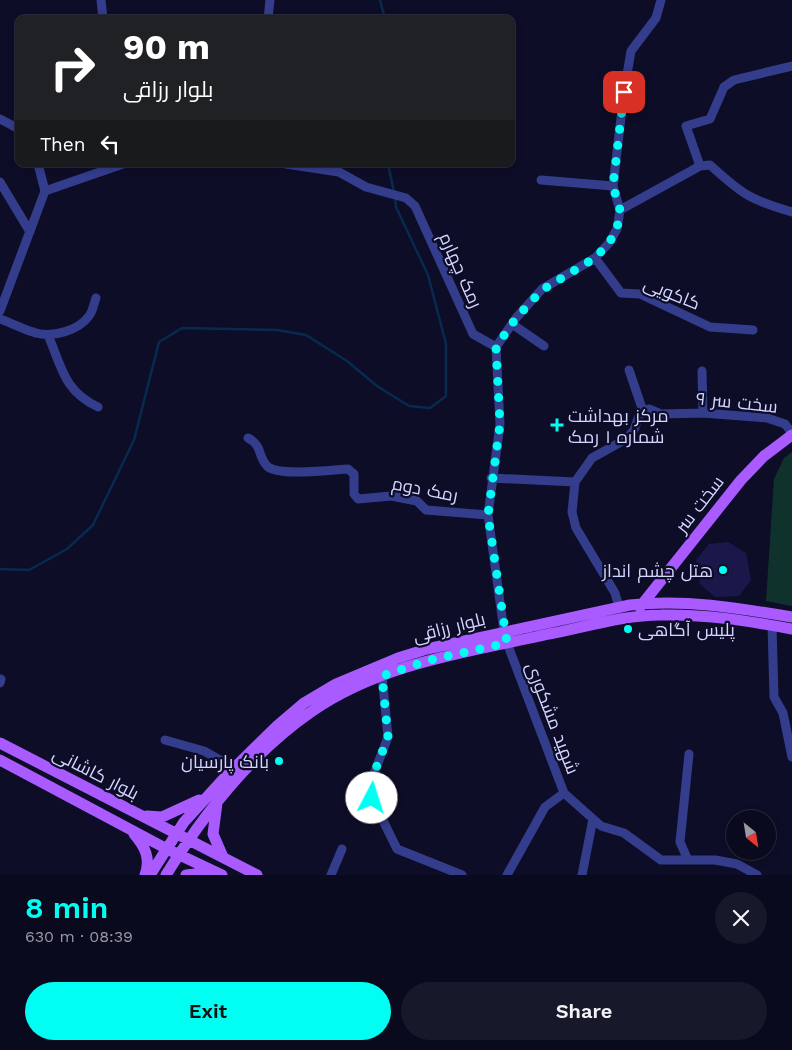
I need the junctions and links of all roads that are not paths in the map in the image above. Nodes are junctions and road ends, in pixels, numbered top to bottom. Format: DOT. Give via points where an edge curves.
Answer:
graph roads {
  1 [pos="102,0"];
  2 [pos="270,0"];
  3 [pos="661,0"];
  4 [pos="103,15"];
  5 [pos="268,15"];
  6 [pos="792,66"];
  7 [pos="0,119"];
  8 [pos="15,128"];
  9 [pos="700,166"];
  10 [pos="39,167"];
  11 [pos="114,167"];
  12 [pos="306,167"];
  13 [pos="541,180"];
  14 [pos="0,182"];
  15 [pos="613,186"];
  16 [pos="45,192"];
  17 [pos="620,210"];
  18 [pos="792,212"];
  19 [pos="30,232"];
  20 [pos="595,258"];
  21 [pos="96,298"];
  22 [pos="0,311"];
  23 [pos="0,319"];
  24 [pos="512,324"];
  25 [pos="753,330"];
  26 [pos="48,335"];
  27 [pos="544,346"];
  28 [pos="496,347"];
  29 [pos="629,370"];
  30 [pos="702,371"];
  31 [pos="98,407"];
  32 [pos="643,411"];
  33 [pos="703,413"];
  34 [pos="792,434"];
  35 [pos="248,438"];
  36 [pos="491,478"];
  37 [pos="575,482"];
  38 [pos="488,515"];
  39 [pos="642,604"];
  40 [pos="619,606"];
  41 [pos="644,616"];
  42 [pos="792,617"];
  43 [pos="621,619"];
  44 [pos="772,625"];
  45 [pos="792,629"];
  46 [pos="504,632"];
  47 [pos="507,643"];
  48 [pos="382,676"];
  49 [pos="165,740"];
  50 [pos="0,744"];
  51 [pos="689,754"];
  52 [pos="792,757"];
  53 [pos="0,760"];
  54 [pos="234,768"];
  55 [pos="92,791"];
  56 [pos="564,793"];
  57 [pos="213,798"];
  58 [pos="85,805"];
  59 [pos="140,816"];
  60 [pos="593,819"];
  61 [pos="132,830"];
  62 [pos="176,834"];
  63 [pos="188,840"];
  64 [pos="167,849"];
  65 [pos="342,849"];
  66 [pos="179,855"];
  67 [pos="224,858"];
  68 [pos="688,860"];
  69 [pos="220,874"];
  70 [pos="145,875"];
  71 [pos="150,875"];
  72 [pos="166,875"];
  73 [pos="186,875"];
  74 [pos="257,875"];
  75 [pos="331,875"];
  76 [pos="462,875"];
  77 [pos="507,875"];
  78 [pos="582,875"];
  79 [pos="757,875"];
  1 -- 4 [label="street"];
  2 -- 5 [label="street"];
  3 -- 15 [label="street" via="656,18 631,51"];
  6 -- 9 [label="street" via="734,80 724,87 710,119 686,126"];
  7 -- 8 [label="street"];
  9 -- 17 [label="street"];
  9 -- 18 [label="street" via="710,165 741,193 758,202"];
  10 -- 16 [label="street"];
  11 -- 16 [label="street"];
  12 -- 28 [label="street, رمک چهارم" via="339,172 381,193 406,198 415,206 473,334"];
  13 -- 15 [label="street"];
  14 -- 19 [label="street"];
  15 -- 17 [label="street"];
  16 -- 19 [label="street"];
  17 -- 20 [label="street" via="617,229"];
  19 -- 22 [label="street"];
  20 -- 24 [label="street" via="542,290"];
  20 -- 25 [label="street, کاکویی" via="621,292 640,294 710,327"];
  21 -- 26 [label="street" via="89,316 74,327 54,336"];
  23 -- 26 [label="street"];
  24 -- 27 [label="street"];
  24 -- 28 [label="street"];
  26 -- 31 [label="street" via="69,386 82,399"];
  28 -- 36 [label="street" via="500,424"];
  29 -- 32 [label="street"];
  30 -- 33 [label="street"];
  32 -- 33 [label="street, سخت سر ۹"];
  32 -- 37 [label="street" via="626,439 592,458"];
  33 -- 34 [label="street, سخت سر ۹" via="767,418 785,424"];
  34 -- 39 [label="main road, سخت سر" via="741,480"];
  35 -- 38 [label="street, رمک دوم" via="257,443 271,469 301,472 348,469 354,474 354,494 358,499 391,496 417,502 426,510"];
  36 -- 37 [label="street"];
  36 -- 38 [label="street"];
  37 -- 40 [label="street" via="572,512 576,528"];
  38 -- 46 [label="street"];
  39 -- 40 [label="main road, بلوار رزاقی"];
  39 -- 41 [label="main road" via="639,611"];
  39 -- 42 [label="main road, بلوار رزاقی" via="707,604"];
  40 -- 43 [label="main road" via="625,611"];
  40 -- 46 [label="main road, بلوار رزاقی"];
  41 -- 43 [label="main road, بلوار رزاقی"];
  41 -- 44 [label="main road, بلوار رزاقی" via="706,615"];
  43 -- 47 [label="main road, بلوار رزاقی"];
  44 -- 45 [label="main road, بلوار رزاقی"];
  44 -- 52 [label="street" via="774,697 783,714"];
  46 -- 47 [label="main road"];
  46 -- 54 [label="main road, بلوار رزاقی" via="398,658 336,684 277,726"];
  47 -- 48 [label="main road, بلوار رزاقی" via="430,660"];
  47 -- 56 [label="street, شهید مشکوری"];
  48 -- 57 [label="main road, بلوار رزاقی" via="311,712"];
  48 -- 76 [label="street" via="388,737 373,776 372,798 397,849"];
  49 -- 54 [label="street" via="204,751"];
  50 -- 55 [label="main road, بلوار کاشانی"];
  51 -- 68 [label="street" via="680,842"];
  53 -- 58 [label="main road, بلوار کاشانی"];
  54 -- 57 [label="main road, بلوار رزاقی"];
  55 -- 58 [label="main road"];
  55 -- 59 [label="main road, بلوار کاشانی"];
  56 -- 60 [label="street"];
  56 -- 77 [label="street, شهید مشکوری" via="545,806"];
  57 -- 59 [label="main road" via="162,817"];
  57 -- 62 [label="main road, بلوار رزاقی"];
  57 -- 63 [label="main road, بلوار رزاقی"];
  57 -- 67 [label="main road" via="213,834"];
  58 -- 61 [label="main road, بلوار کاشانی"];
  59 -- 62 [label="main road, بلوار کاشانی"];
  60 -- 68 [label="street" via="601,826 624,833 661,860"];
  60 -- 78 [label="street"];
  61 -- 64 [label="main road, بلوار کاشانی"];
  61 -- 70 [label="main road" via="147,853"];
  62 -- 63 [label="main road, بلوار کاشانی"];
  62 -- 64 [label="main road, بلوار رزاقی"];
  63 -- 66 [label="main road, بلوار رزاقی"];
  63 -- 67 [label="main road, بلوار کاشانی"];
  64 -- 66 [label="main road, بلوار کاشانی"];
  64 -- 71 [label="main road, بلوار رزاقی"];
  65 -- 75 [label="street"];
  66 -- 69 [label="main road, بلوار کاشانی"];
  66 -- 72 [label="main road, بلوار رزاقی"];
  67 -- 74 [label="main road, بلوار کاشانی"];
  68 -- 79 [label="street" via="737,864"];
  69 -- 73 [label="main road"];
}
